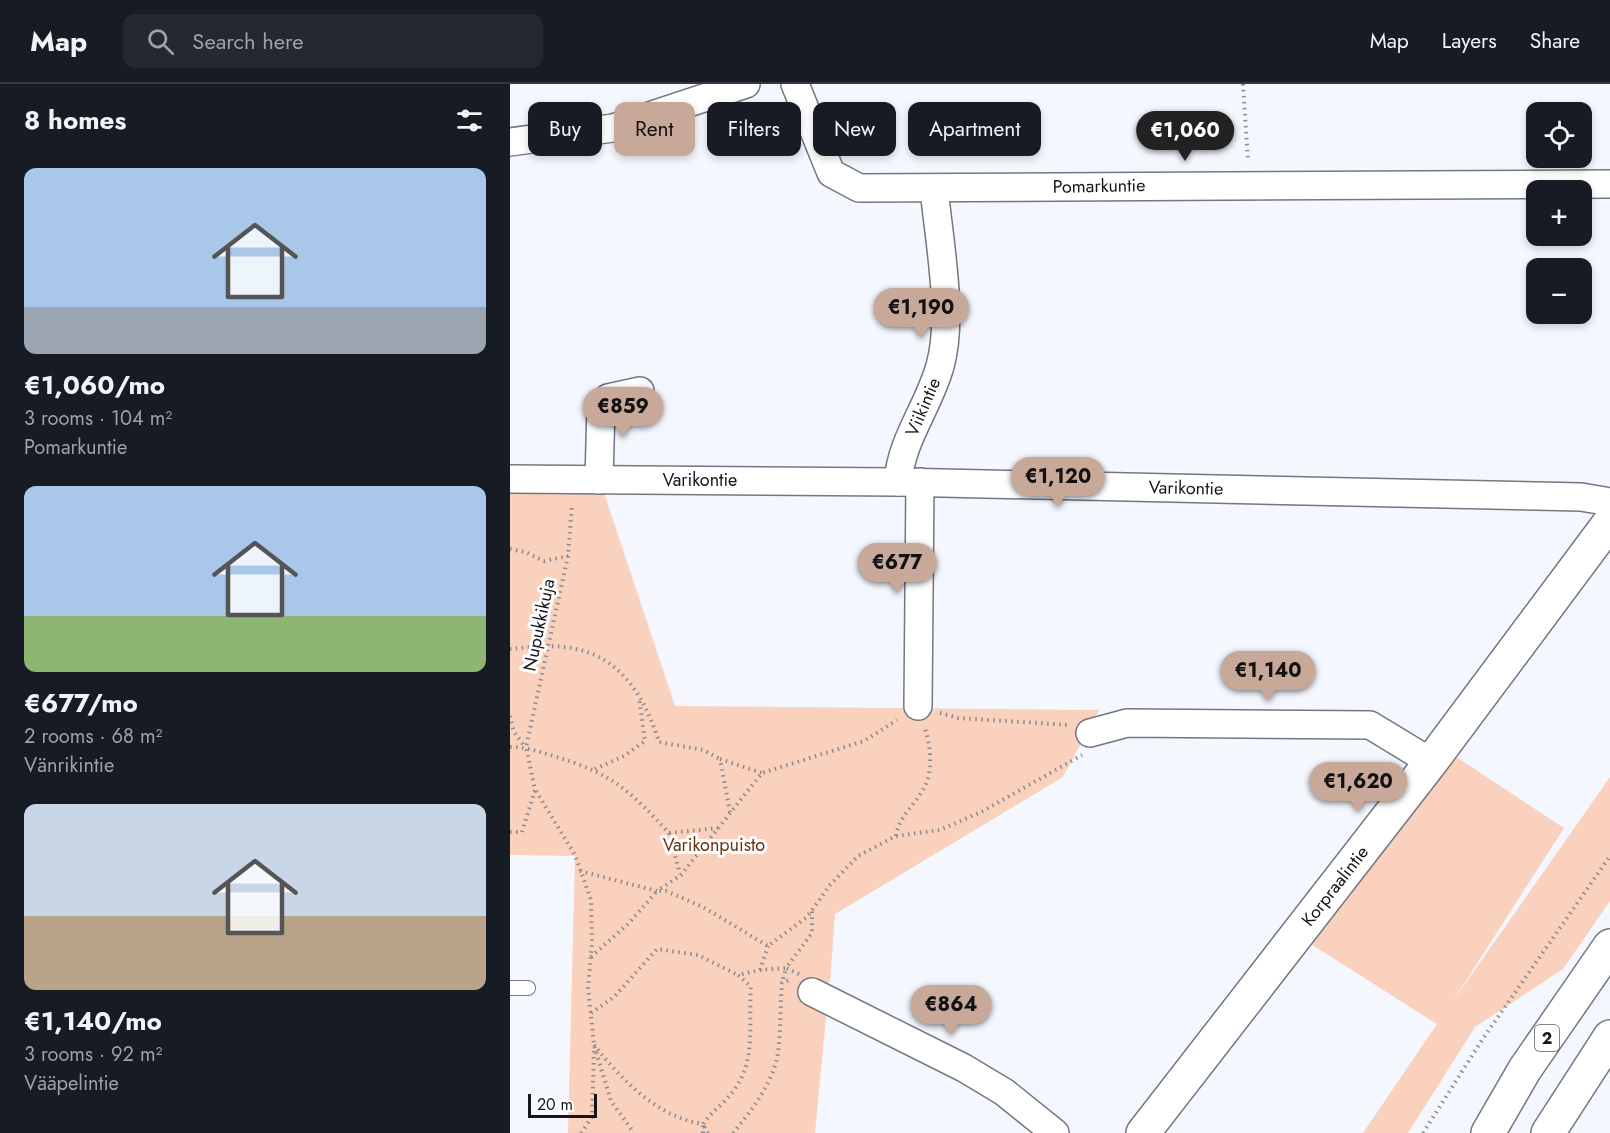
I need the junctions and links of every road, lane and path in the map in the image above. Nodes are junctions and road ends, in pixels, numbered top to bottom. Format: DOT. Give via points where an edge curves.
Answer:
graph roads {
  1 [pos="746,84"];
  2 [pos="795,84"];
  3 [pos="1243,84"];
  4 [pos="510,142"];
  5 [pos="1249,184"];
  6 [pos="1610,184"];
  7 [pos="934,188"];
  8 [pos="640,391"];
  9 [pos="510,479"];
  10 [pos="587,479"];
  11 [pos="909,482"];
  12 [pos="1610,502"];
  13 [pos="1610,522"];
  14 [pos="510,549"];
  15 [pos="568,556"];
  16 [pos="549,646"];
  17 [pos="510,649"];
  18 [pos="639,694"];
  19 [pos="918,706"];
  20 [pos="510,716"];
  21 [pos="1090,733"];
  22 [pos="510,747"];
  23 [pos="526,747"];
  24 [pos="720,759"];
  25 [pos="1431,762"];
  26 [pos="595,769"];
  27 [pos="762,773"];
  28 [pos="535,790"];
  29 [pos="730,812"];
  30 [pos="718,828"];
  31 [pos="510,832"];
  32 [pos="669,833"];
  33 [pos="896,836"];
  34 [pos="1610,856"];
  35 [pos="580,871"];
  36 [pos="681,875"];
  37 [pos="657,891"];
  38 [pos="812,910"];
  39 [pos="768,946"];
  40 [pos="1610,946"];
  41 [pos="591,957"];
  42 [pos="786,968"];
  43 [pos="760,970"];
  44 [pos="738,975"];
  45 [pos="782,983"];
  46 [pos="510,988"];
  47 [pos="528,988"];
  48 [pos="812,992"];
  49 [pos="591,1013"];
  50 [pos="1610,1037"];
  51 [pos="594,1045"];
  52 [pos="703,1124"];
  53 [pos="1553,1129"];
  54 [pos="580,1133"];
  55 [pos="634,1133"];
  56 [pos="705,1133"];
  57 [pos="733,1133"];
  58 [pos="1055,1133"];
  59 [pos="1143,1133"];
  60 [pos="1423,1133"];
  61 [pos="1488,1133"];
  1 -- 4 [label="street" via="613,128"];
  2 -- 7 [label="street, Pomarkuntie" via="831,173 859,188"];
  3 -- 5 [label="path"];
  5 -- 6 [label="street, Pomarkuntie"];
  5 -- 7 [label="street, Pomarkuntie"];
  7 -- 11 [label="street, Viikintie" via="946,327 940,367 900,462"];
  8 -- 10 [label="street" via="608,398 601,407"];
  9 -- 10 [label="street, Varikontie"];
  10 -- 11 [label="street, Varikontie"];
  10 -- 15 [label="path, Nupukkikuja"];
  11 -- 12 [label="street, Varikontie" via="1581,496"];
  11 -- 19 [label="street, Viikintie"];
  13 -- 25 [label="main road, Korpraalintie"];
  14 -- 15 [label="path" via="544,561"];
  15 -- 16 [label="path, Nupukkikuja"];
  16 -- 17 [label="path"];
  16 -- 18 [label="path" via="577,649 616,667"];
  16 -- 23 [label="path, Nupukkikuja"];
  18 -- 24 [label="path" via="659,742 703,750"];
  18 -- 26 [label="path" via="645,741"];
  19 -- 21 [label="path" via="958,718 1084,725"];
  19 -- 27 [label="path" via="864,741"];
  19 -- 33 [label="path" via="931,746 925,787 898,824"];
  20 -- 23 [label="path" via="514,732"];
  21 -- 25 [label="street" via="1127,723 1370,725"];
  21 -- 33 [label="path" via="1091,745 1082,755 983,811 940,830"];
  22 -- 23 [label="path"];
  23 -- 26 [label="path"];
  23 -- 28 [label="path, Nupukkikuja"];
  24 -- 27 [label="path"];
  24 -- 29 [label="path"];
  25 -- 59 [label="main road, Korpraalintie"];
  26 -- 32 [label="path" via="640,801"];
  27 -- 29 [label="path"];
  28 -- 31 [label="path, Nupukkikuja" via="522,832"];
  28 -- 35 [label="path" via="575,855"];
  29 -- 30 [label="path"];
  30 -- 32 [label="path"];
  30 -- 36 [label="path"];
  32 -- 36 [label="path"];
  33 -- 38 [label="path" via="858,855"];
  34 -- 60 [label="path" via="1482,1040"];
  35 -- 37 [label="path"];
  35 -- 41 [label="path" via="591,900"];
  36 -- 37 [label="path"];
  37 -- 39 [label="path" via="666,891 703,908"];
  37 -- 41 [label="path"];
  38 -- 39 [label="path"];
  38 -- 42 [label="path" via="812,933"];
  39 -- 43 [label="path"];
  40 -- 61 [label="main road, 2" via="1525,1069"];
  41 -- 49 [label="path"];
  42 -- 43 [label="path"];
  42 -- 45 [label="path"];
  42 -- 45 [label="path" via="801,975"];
  43 -- 44 [label="path"];
  44 -- 49 [label="path" via="698,955 657,949 614,997"];
  44 -- 52 [label="path" via="750,987 752,1040 748,1066 734,1091 712,1110"];
  45 -- 57 [label="path" via="778,1053 753,1108"];
  46 -- 47 [label="lane"];
  48 -- 58 [label="street" via="964,1068 1004,1092"];
  49 -- 51 [label="path"];
  50 -- 53 [label="main road"];
  51 -- 52 [label="path" via="620,1077 661,1108"];
  51 -- 54 [label="path" via="592,1117"];
  51 -- 55 [label="path" via="610,1101"];
  52 -- 56 [label="path"];
}
